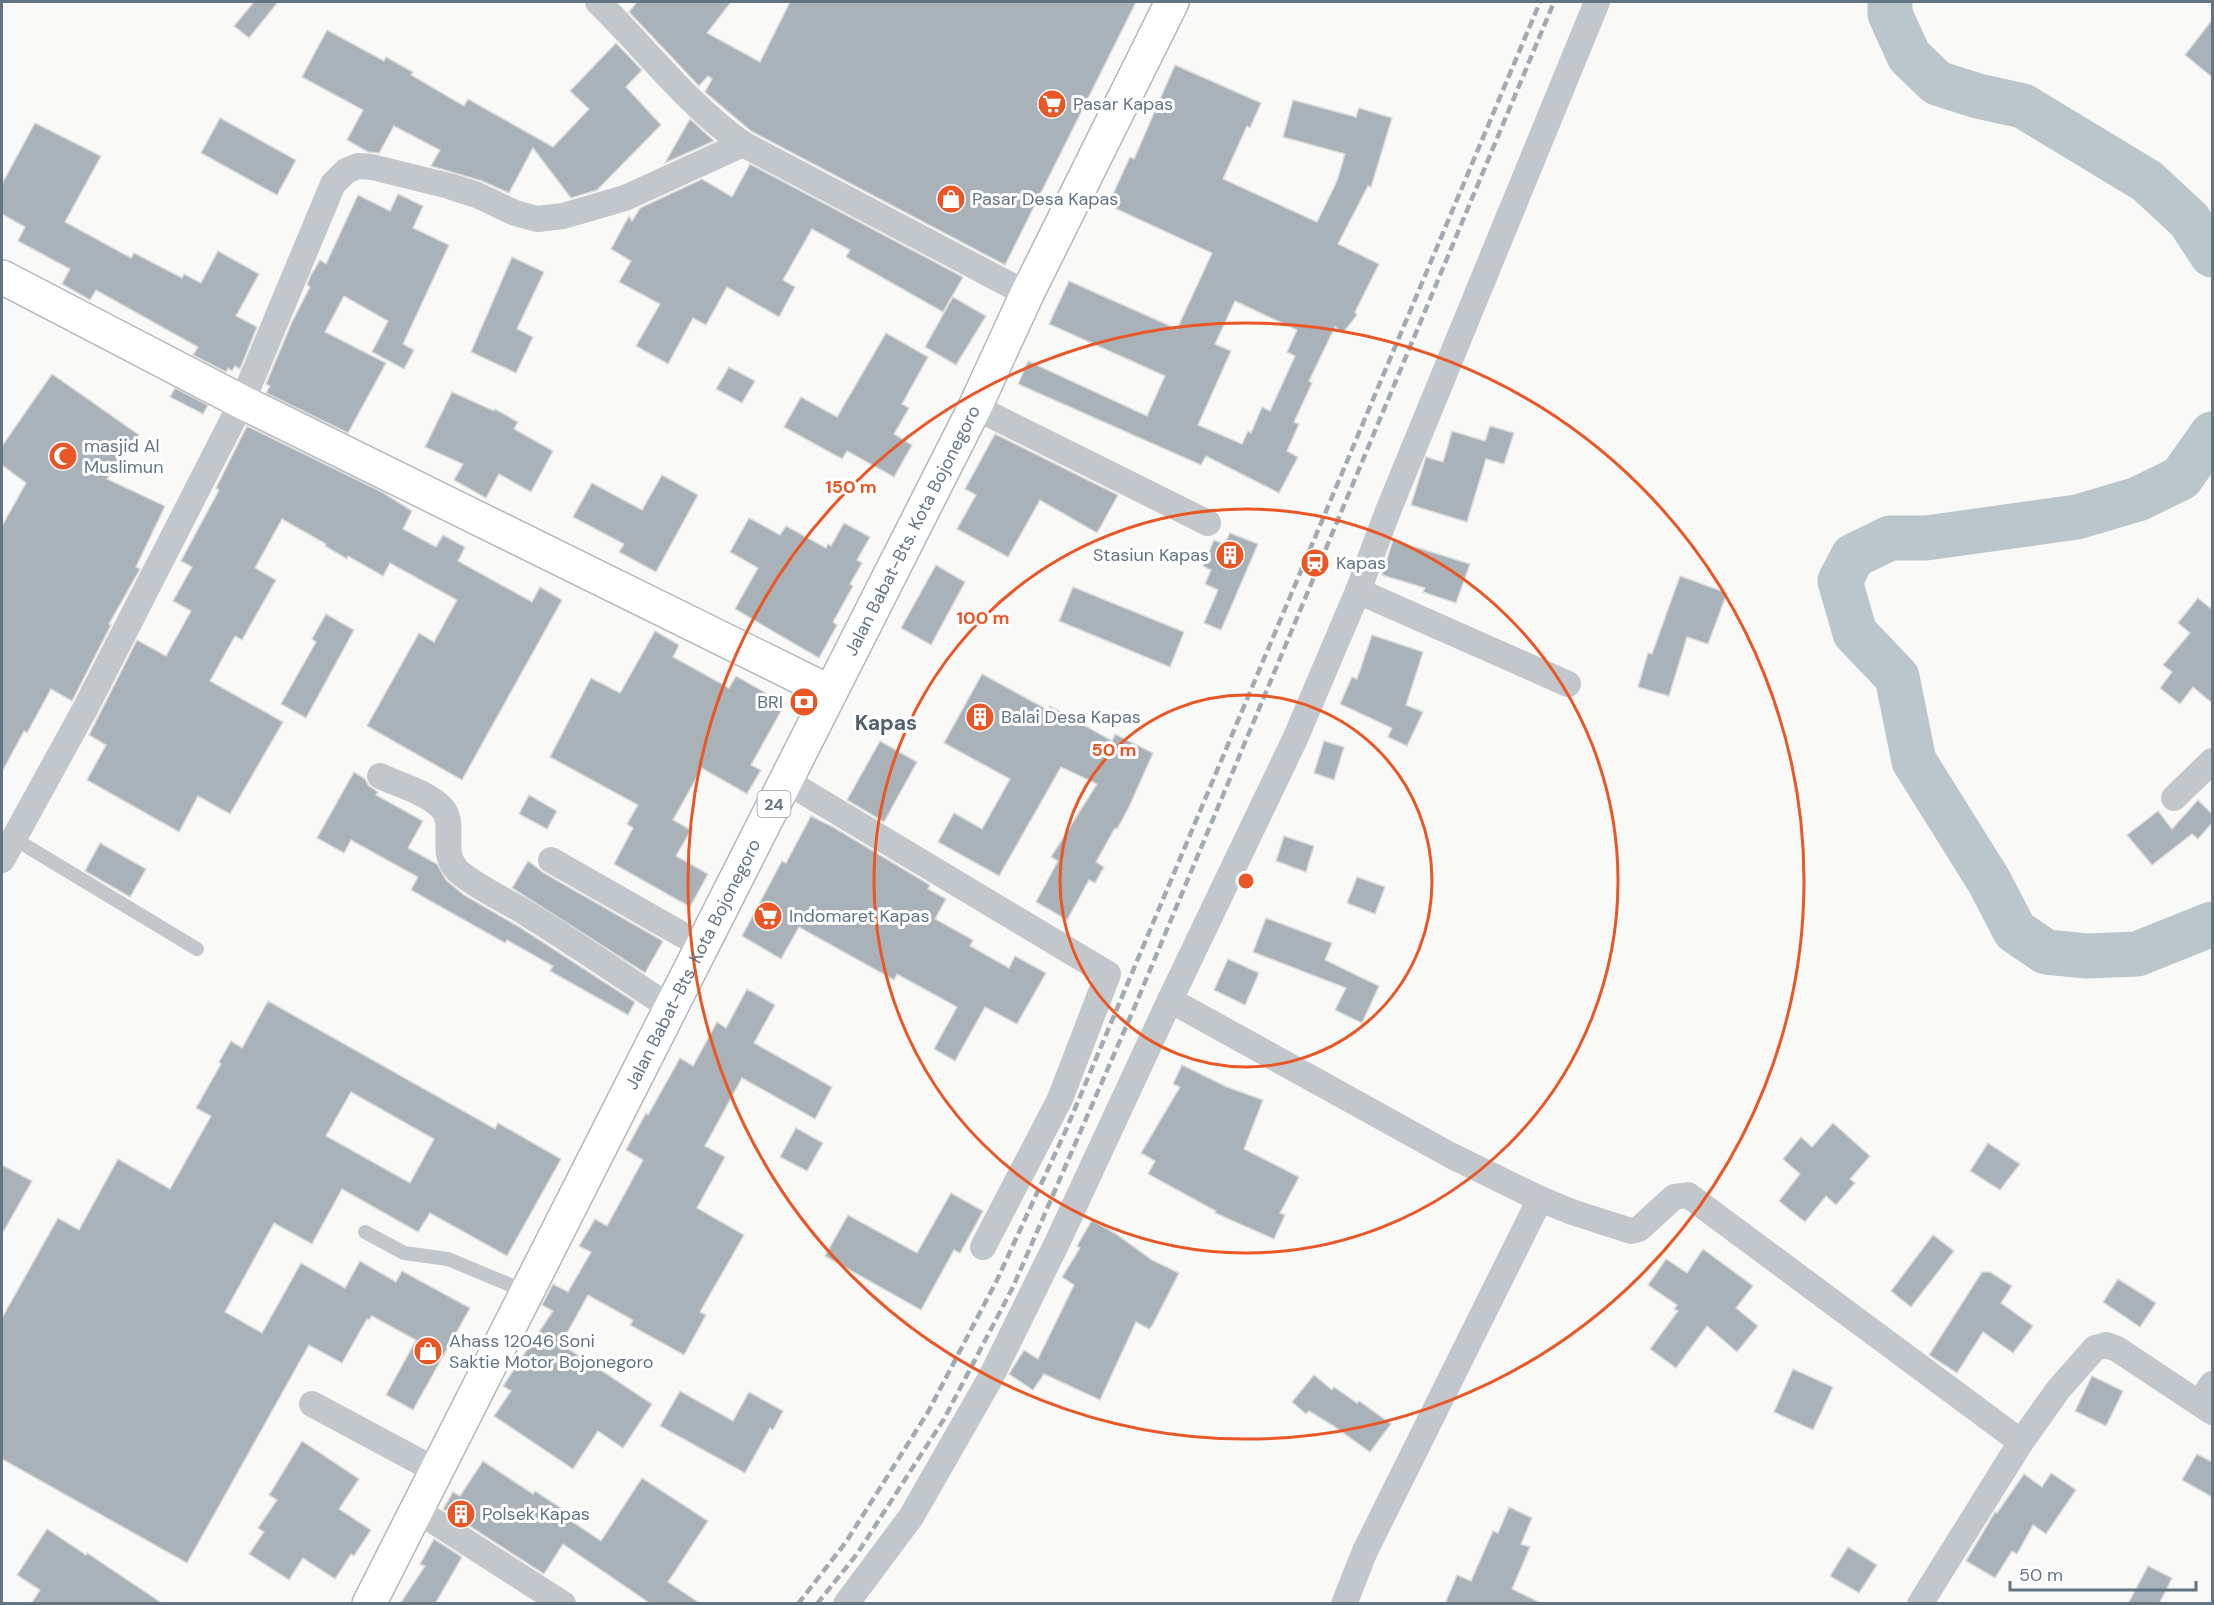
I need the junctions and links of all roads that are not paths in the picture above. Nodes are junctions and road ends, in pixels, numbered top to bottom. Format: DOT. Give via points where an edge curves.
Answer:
graph roads {
  1 [pos="598,2"];
  2 [pos="1172,2"];
  3 [pos="1597,2"];
  4 [pos="743,144"];
  5 [pos="2,277"];
  6 [pos="1027,294"];
  7 [pos="242,402"];
  8 [pos="975,407"];
  9 [pos="1208,523"];
  10 [pos="1358,591"];
  11 [pos="1568,684"];
  12 [pos="830,692"];
  13 [pos="2212,761"];
  14 [pos="380,776"];
  15 [pos="786,781"];
  16 [pos="2174,798"];
  17 [pos="7,849"];
  18 [pos="551,860"];
  19 [pos="702,946"];
  20 [pos="197,949"];
  21 [pos="1170,1000"];
  22 [pos="671,1008"];
  23 [pos="1540,1199"];
  24 [pos="365,1232"];
  25 [pos="983,1247"];
  26 [pos="527,1292"];
  27 [pos="2208,1400"];
  28 [pos="312,1404"];
  29 [pos="2021,1442"];
  30 [pos="435,1470"];
  31 [pos="415,1509"];
  32 [pos="369,1604"];
  33 [pos="563,1604"];
  34 [pos="846,1604"];
  35 [pos="1344,1604"];
  36 [pos="1920,1604"];
  1 -- 4 [label="street" via="684,91"];
  2 -- 6 [label="main road, Jalan Babat-Bts. Kota Bojonegoro / 24"];
  3 -- 10 [label="street"];
  4 -- 6 [label="street"];
  4 -- 7 [label="street" via="625,198 563,216 537,219 449,186 372,167 358,166 346,171 333,184"];
  5 -- 7 [label="main road"];
  6 -- 8 [label="main road, Jalan Babat-Bts. Kota Bojonegoro / 24"];
  7 -- 12 [label="main road"];
  7 -- 17 [label="street" via="85,709"];
  8 -- 9 [label="street"];
  8 -- 12 [label="main road, Jalan Babat-Bts. Kota Bojonegoro / 24"];
  10 -- 11 [label="street"];
  10 -- 21 [label="street" via="1295,739"];
  12 -- 15 [label="main road, Jalan Babat-Bts. Kota Bojonegoro / 24"];
  13 -- 16 [label="street"];
  14 -- 22 [label="street" via="424,795 442,808 448,823 450,862 460,873"];
  15 -- 19 [label="main road, Jalan Babat-Bts. Kota Bojonegoro / 24"];
  15 -- 25 [label="street" via="1108,974 1060,1099"];
  17 -- 20 [label="lane"];
  18 -- 19 [label="street"];
  19 -- 22 [label="main road, Jalan Babat-Bts. Kota Bojonegoro / 24"];
  21 -- 23 [label="street" via="1450,1155"];
  21 -- 34 [label="street" via="990,1379 911,1517"];
  22 -- 26 [label="main road, Jalan Babat-Bts. Kota Bojonegoro / 24"];
  23 -- 29 [label="street" via="1625,1230 1639,1229 1674,1197 1688,1195"];
  23 -- 35 [label="street" via="1365,1551"];
  24 -- 26 [label="lane" via="404,1253 448,1259"];
  26 -- 30 [label="main road, Jalan Babat-Bts. Kota Bojonegoro / 24"];
  27 -- 29 [label="street" via="2106,1345 2094,1348"];
  28 -- 30 [label="street"];
  29 -- 36 [label="street"];
  30 -- 31 [label="main road, Jalan Babat-Bts. Kota Bojonegoro / 24"];
  31 -- 32 [label="main road, Jalan Babat-Bts. Kota Bojonegoro / 24"];
  31 -- 33 [label="street"];
}
